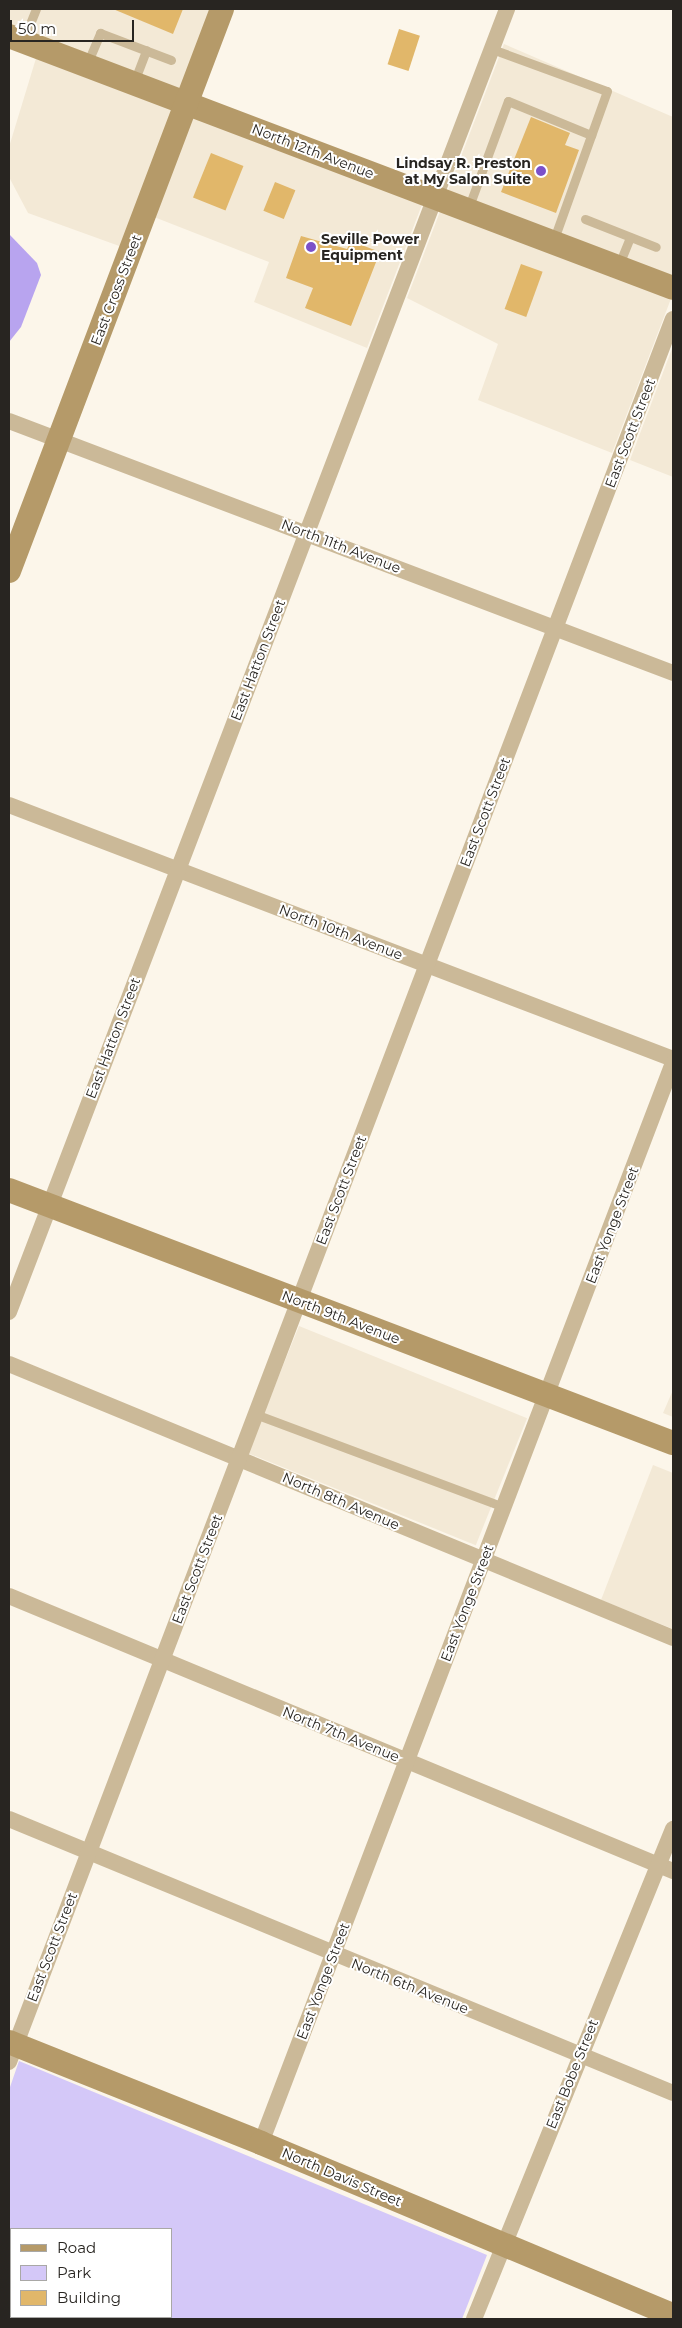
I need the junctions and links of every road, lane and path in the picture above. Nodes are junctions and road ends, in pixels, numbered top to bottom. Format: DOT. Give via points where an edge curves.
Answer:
graph roads {
  1 [pos="36,9"];
  2 [pos="222,9"];
  3 [pos="507,9"];
  4 [pos="16,39"];
  5 [pos="492,49"];
  6 [pos="146,50"];
  7 [pos="170,60"];
  8 [pos="86,66"];
  9 [pos="134,82"];
  10 [pos="187,103"];
  11 [pos="591,135"];
  12 [pos="435,197"];
  13 [pos="468,210"];
  14 [pos="585,219"];
  15 [pos="630,237"];
  16 [pos="553,242"];
  17 [pos="656,247"];
  18 [pos="618,267"];
  19 [pos="673,288"];
  20 [pos="673,319"];
  21 [pos="9,421"];
  22 [pos="59,440"];
  23 [pos="306,533"];
  24 [pos="9,571"];
  25 [pos="555,628"];
  26 [pos="673,673"];
  27 [pos="9,805"];
  28 [pos="178,870"];
  29 [pos="427,965"];
  30 [pos="673,1059"];
  31 [pos="673,1063"];
  32 [pos="9,1190"];
  33 [pos="49,1206"];
  34 [pos="299,1302"];
  35 [pos="9,1312"];
  36 [pos="9,1364"];
  37 [pos="547,1394"];
  38 [pos="256,1414"];
  39 [pos="673,1443"];
  40 [pos="239,1458"];
  41 [pos="504,1507"];
  42 [pos="483,1561"];
  43 [pos="9,1596"];
  44 [pos="673,1638"];
  45 [pos="162,1660"];
  46 [pos="407,1762"];
  47 [pos="9,1819"];
  48 [pos="673,1829"];
  49 [pos="89,1852"];
  50 [pos="658,1865"];
  51 [pos="673,1871"];
  52 [pos="333,1954"];
  53 [pos="11,2049"];
  54 [pos="580,2055"];
  55 [pos="673,2093"];
  56 [pos="261,2143"];
  57 [pos="502,2244"];
  58 [pos="673,2313"];
  59 [pos="474,2319"];
  1 -- 4 [label="lane"];
  2 -- 10 [label="main road, East Cross Street"];
  3 -- 5 [label="street, East Hatton Street"];
  4 -- 8 [label="main road, North 12th Avenue"];
  5 -- 11 [label="lane" via="607,91"];
  5 -- 12 [label="street, East Hatton Street"];
  6 -- 7 [label="lane"];
  6 -- 8 [label="lane" via="100,33"];
  6 -- 9 [label="lane"];
  8 -- 9 [label="main road, North 12th Avenue"];
  9 -- 10 [label="main road, North 12th Avenue"];
  10 -- 12 [label="main road, North 12th Avenue"];
  10 -- 22 [label="main road, East Cross Street"];
  11 -- 13 [label="lane" via="508,102"];
  11 -- 16 [label="lane"];
  12 -- 13 [label="main road, North 12th Avenue"];
  12 -- 23 [label="street, East Hatton Street"];
  13 -- 16 [label="main road, North 12th Avenue"];
  14 -- 15 [label="lane"];
  15 -- 17 [label="lane"];
  15 -- 18 [label="lane"];
  16 -- 18 [label="main road, North 12th Avenue"];
  18 -- 19 [label="main road, North 12th Avenue"];
  20 -- 25 [label="street, East Scott Street"];
  21 -- 22 [label="street, North 11th Avenue"];
  22 -- 23 [label="street, North 11th Avenue"];
  22 -- 24 [label="main road, East Cross Street"];
  23 -- 25 [label="street, North 11th Avenue"];
  23 -- 28 [label="street, East Hatton Street"];
  25 -- 26 [label="street, North 11th Avenue"];
  25 -- 29 [label="street, East Scott Street"];
  27 -- 28 [label="street, North 10th Avenue"];
  28 -- 29 [label="street, North 10th Avenue"];
  28 -- 33 [label="street, East Hatton Street"];
  29 -- 30 [label="street, North 10th Avenue"];
  29 -- 34 [label="street, East Scott Street"];
  31 -- 37 [label="street, East Yonge Street"];
  32 -- 33 [label="main road, North 9th Avenue"];
  33 -- 34 [label="main road, North 9th Avenue"];
  33 -- 35 [label="street, East Hatton Street"];
  34 -- 37 [label="main road, North 9th Avenue"];
  34 -- 38 [label="street, East Scott Street"];
  36 -- 40 [label="street, North 8th Avenue"];
  37 -- 39 [label="main road, North 9th Avenue"];
  37 -- 41 [label="street, East Yonge Street"];
  38 -- 40 [label="street, East Scott Street"];
  38 -- 41 [label="lane"];
  40 -- 42 [label="street, North 8th Avenue"];
  40 -- 45 [label="street, East Scott Street"];
  41 -- 42 [label="street, East Yonge Street"];
  42 -- 44 [label="street, North 8th Avenue"];
  42 -- 46 [label="street, East Yonge Street"];
  43 -- 45 [label="street, North 7th Avenue"];
  45 -- 46 [label="street, North 7th Avenue"];
  45 -- 49 [label="street, East Scott Street"];
  46 -- 50 [label="street, North 7th Avenue"];
  46 -- 52 [label="street, East Yonge Street"];
  47 -- 49 [label="street, North 6th Avenue"];
  48 -- 50 [label="street, East Bobe Street"];
  49 -- 52 [label="street, North 6th Avenue"];
  49 -- 53 [label="street, East Scott Street"];
  50 -- 51 [label="street, North 7th Avenue"];
  50 -- 54 [label="street, East Bobe Street"];
  52 -- 54 [label="street, North 6th Avenue"];
  52 -- 56 [label="street, East Yonge Street"];
  53 -- 56 [label="main road, North Davis Street"];
  54 -- 55 [label="street, North 6th Avenue"];
  54 -- 57 [label="street, East Bobe Street"];
  56 -- 57 [label="main road, North Davis Street"];
  57 -- 58 [label="main road, North Davis Street"];
  57 -- 59 [label="street, East Bobe Street"];
}
